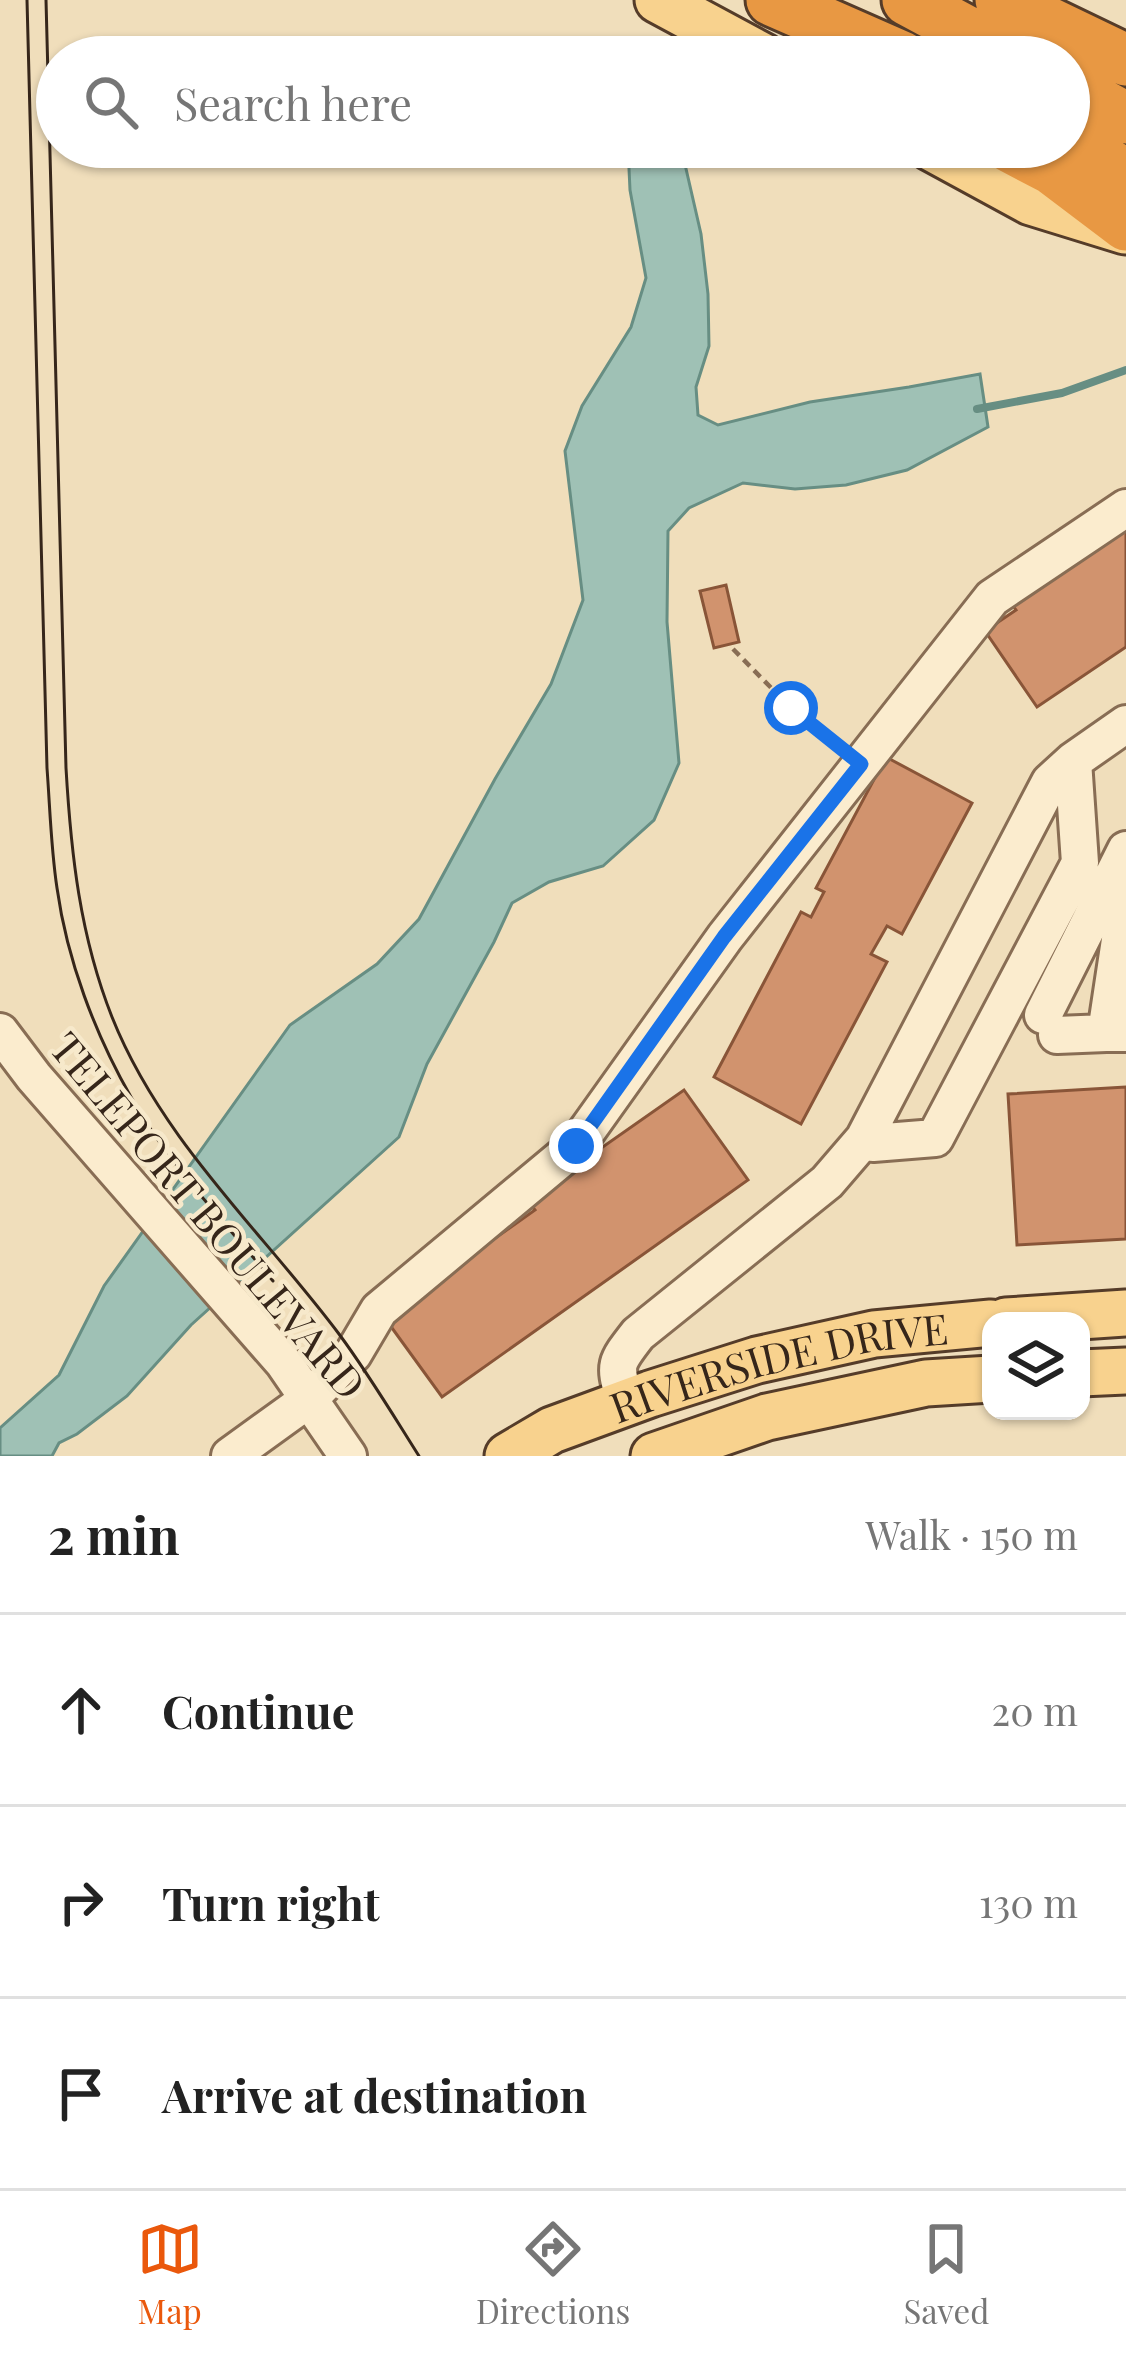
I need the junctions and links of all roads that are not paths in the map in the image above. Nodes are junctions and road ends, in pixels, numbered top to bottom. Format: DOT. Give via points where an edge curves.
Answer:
graph roads {
  1 [pos="658,0"];
  2 [pos="735,0"];
  3 [pos="772,0"];
  4 [pos="908,0"];
  5 [pos="1001,0"];
  6 [pos="1060,0"];
  7 [pos="725,36"];
  8 [pos="829,36"];
  9 [pos="841,36"];
  10 [pos="975,36"];
  11 [pos="1076,36"];
  12 [pos="1126,36"];
  13 [pos="1090,43"];
  14 [pos="1126,60"];
  15 [pos="1090,98"];
  16 [pos="1126,118"];
  17 [pos="1090,154"];
  18 [pos="969,168"];
  19 [pos="1050,168"];
  20 [pos="1126,174"];
  21 [pos="1126,228"];
  22 [pos="1126,508"];
  23 [pos="1126,724"];
  24 [pos="1073,761"];
  25 [pos="1126,850"];
  26 [pos="1126,882"];
  27 [pos="1126,901"];
  28 [pos="1053,1024"];
  29 [pos="1116,1033"];
  30 [pos="4,1045"];
  31 [pos="864,1139"];
  32 [pos="1126,1313"];
  33 [pos="1090,1316"];
  34 [pos="982,1324"];
  35 [pos="1126,1371"];
  36 [pos="1090,1373"];
  37 [pos="982,1379"];
  38 [pos="309,1399"];
  39 [pos="625,1403"];
  40 [pos="230,1456"];
  41 [pos="348,1456"];
  42 [pos="508,1456"];
  43 [pos="654,1456"];
  1 -- 7 [label="main road"];
  2 -- 8 [label="highway"];
  3 -- 9 [label="highway"];
  4 -- 10 [label="highway"];
  5 -- 11 [label="highway"];
  6 -- 12 [label="highway"];
  13 -- 14 [label="highway"];
  15 -- 16 [label="highway"];
  17 -- 20 [label="highway"];
  18 -- 21 [label="main road" via="1031,202"];
  19 -- 21 [label="highway"];
  22 -- 38 [label="street" via="992,598 724,937 576,1146 379,1310 353,1354"];
  23 -- 24 [label="street"];
  24 -- 31 [label="street" via="1050,782"];
  24 -- 31 [label="street" via="1080,863 934,1138"];
  25 -- 28 [label="street"];
  26 -- 28 [label="street"];
  27 -- 29 [label="street"];
  28 -- 29 [label="street"];
  30 -- 38 [label="street, TELEPORT BOULEVARD"];
  31 -- 39 [label="street" via="827,1183 638,1334 616,1370"];
  32 -- 33 [label="main road, RIVERSIDE DRIVE"];
  34 -- 39 [label="main road, RIVERSIDE DRIVE" via="874,1334 757,1360"];
  35 -- 36 [label="main road"];
  37 -- 43 [label="main road, RIVERSIDE DRIVE" via="766,1417"];
  38 -- 40 [label="street"];
  38 -- 41 [label="street, TELEPORT BOULEVARD"];
  39 -- 42 [label="main road, RIVERSIDE DRIVE"];
}
